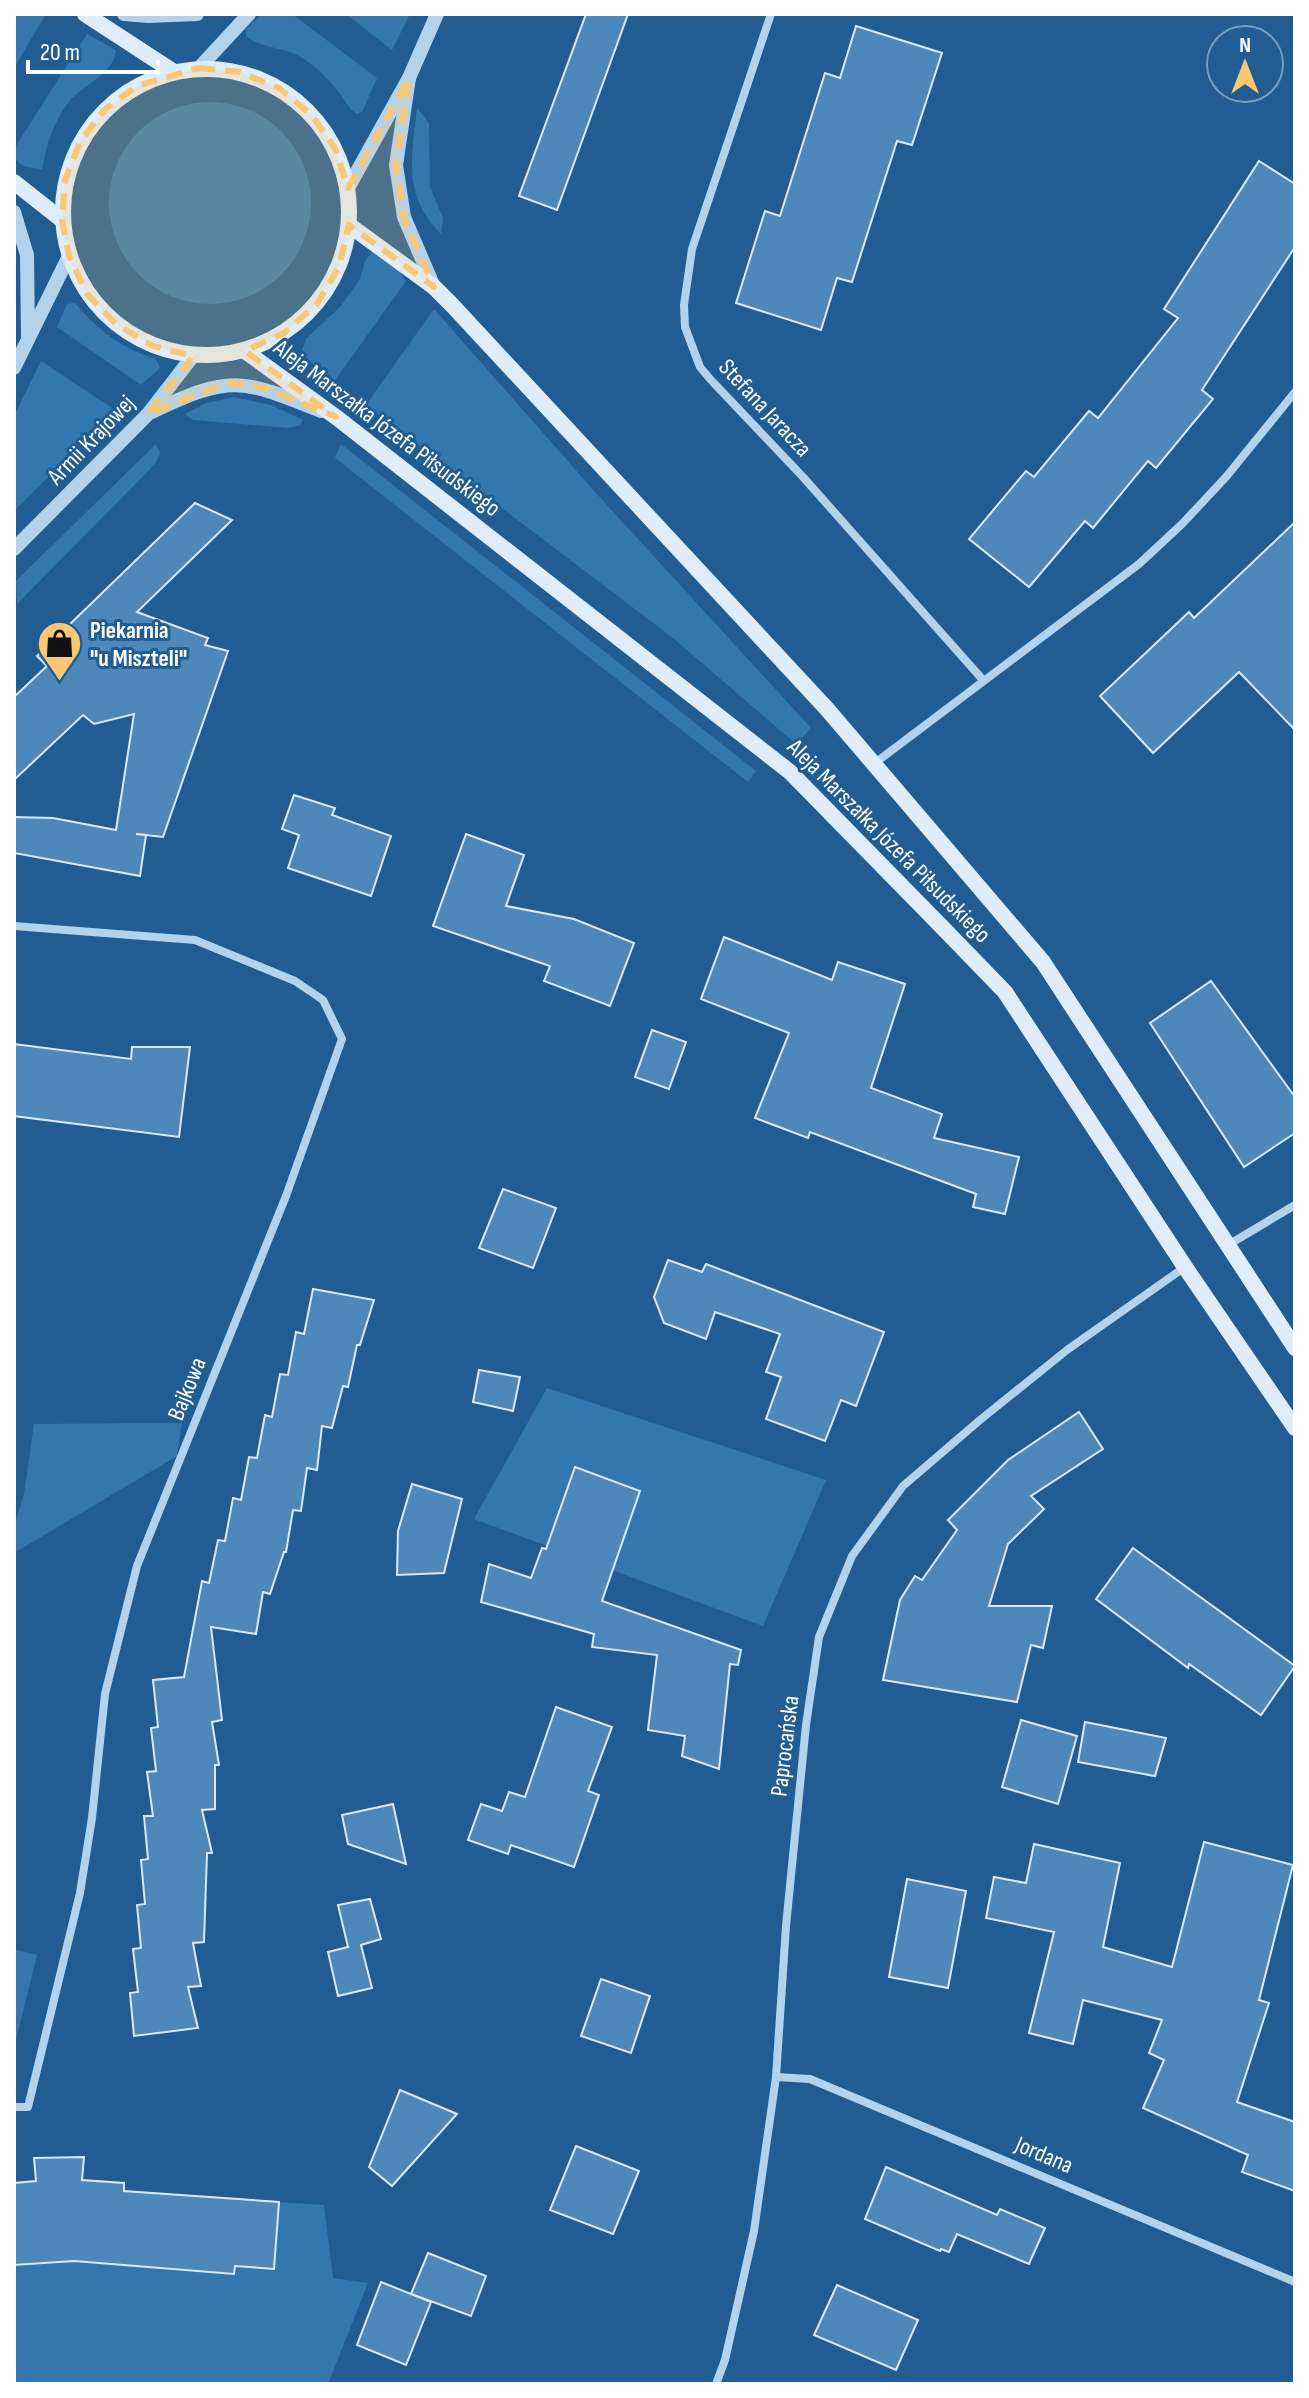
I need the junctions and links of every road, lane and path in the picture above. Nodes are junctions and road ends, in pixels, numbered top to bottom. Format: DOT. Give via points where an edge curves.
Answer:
graph roads {
  1 [pos="85,14"];
  2 [pos="124,14"];
  3 [pos="197,14"];
  4 [pos="249,14"];
  5 [pos="437,14"];
  6 [pos="771,14"];
  7 [pos="199,68"];
  8 [pos="174,72"];
  9 [pos="409,78"];
  10 [pos="14,182"];
  11 [pos="348,188"];
  12 [pos="14,212"];
  13 [pos="62,220"];
  14 [pos="349,225"];
  15 [pos="69,256"];
  16 [pos="434,287"];
  17 [pos="28,336"];
  18 [pos="245,351"];
  19 [pos="193,356"];
  20 [pos="14,368"];
  21 [pos="1295,392"];
  22 [pos="148,414"];
  23 [pos="336,417"];
  24 [pos="14,549"];
  25 [pos="983,680"];
  26 [pos="875,763"];
  27 [pos="14,926"];
  28 [pos="1295,1205"];
  29 [pos="1228,1245"];
  30 [pos="1185,1267"];
  31 [pos="1295,1348"];
  32 [pos="1295,1428"];
  33 [pos="776,2077"];
  34 [pos="14,2107"];
  35 [pos="1295,2282"];
  36 [pos="716,2384"];
  1 -- 8 [label="main road"];
  2 -- 3 [label="street"];
  4 -- 7 [label="street"];
  5 -- 9 [label="street"];
  6 -- 25 [label="street, Stefana Jaracza" via="692,249 684,305 688,340 710,379"];
  7 -- 8 [label="main road"];
  7 -- 11 [label="main road" via="240,72 279,88 311,114 335,148"];
  8 -- 13 [label="main road" via="137,86 104,110 88,131 65,180"];
  9 -- 11 [label="street"];
  9 -- 16 [label="street" via="396,165 404,217"];
  10 -- 13 [label="main road"];
  11 -- 14 [label="main road"];
  12 -- 17 [label="street" via="27,255"];
  13 -- 15 [label="main road"];
  14 -- 16 [label="main road, Aleja Marszałka Józefa Piłsudskiego"];
  14 -- 18 [label="main road" via="339,267 317,304 284,333"];
  15 -- 17 [label="street"];
  15 -- 19 [label="main road" via="87,294 116,324 153,346"];
  16 -- 26 [label="main road, Aleja Marszałka Józefa Piłsudskiego"];
  17 -- 20 [label="street"];
  18 -- 19 [label="main road"];
  18 -- 23 [label="main road, Aleja Marszałka Józefa Piłsudskiego"];
  19 -- 22 [label="street, Armii Krajowej"];
  21 -- 25 [label="street" via="1163,543"];
  22 -- 23 [label="street" via="228,383 264,388"];
  22 -- 24 [label="street, Armii Krajowej"];
  23 -- 30 [label="main road, Aleja Marszałka Józefa Piłsudskiego" via="790,772 1005,992"];
  25 -- 26 [label="street"];
  26 -- 29 [label="main road, Aleja Marszałka Józefa Piłsudskiego" via="1043,962"];
  27 -- 34 [label="street, Bajkowa" via="195,940 295,981 323,1000 342,1039 286,1196 137,1566 105,1694 80,1893 28,2107"];
  28 -- 29 [label="street"];
  29 -- 31 [label="main road, Aleja Marszałka Józefa Piłsudskiego"];
  30 -- 32 [label="main road, Aleja Marszałka Józefa Piłsudskiego"];
  30 -- 33 [label="street, Paprocańska" via="1067,1350 903,1486 852,1556 816,1652 787,1911"];
  33 -- 35 [label="street, Jordana" via="810,2079"];
  33 -- 36 [label="street, Paprocańska" via="754,2231"];
}
